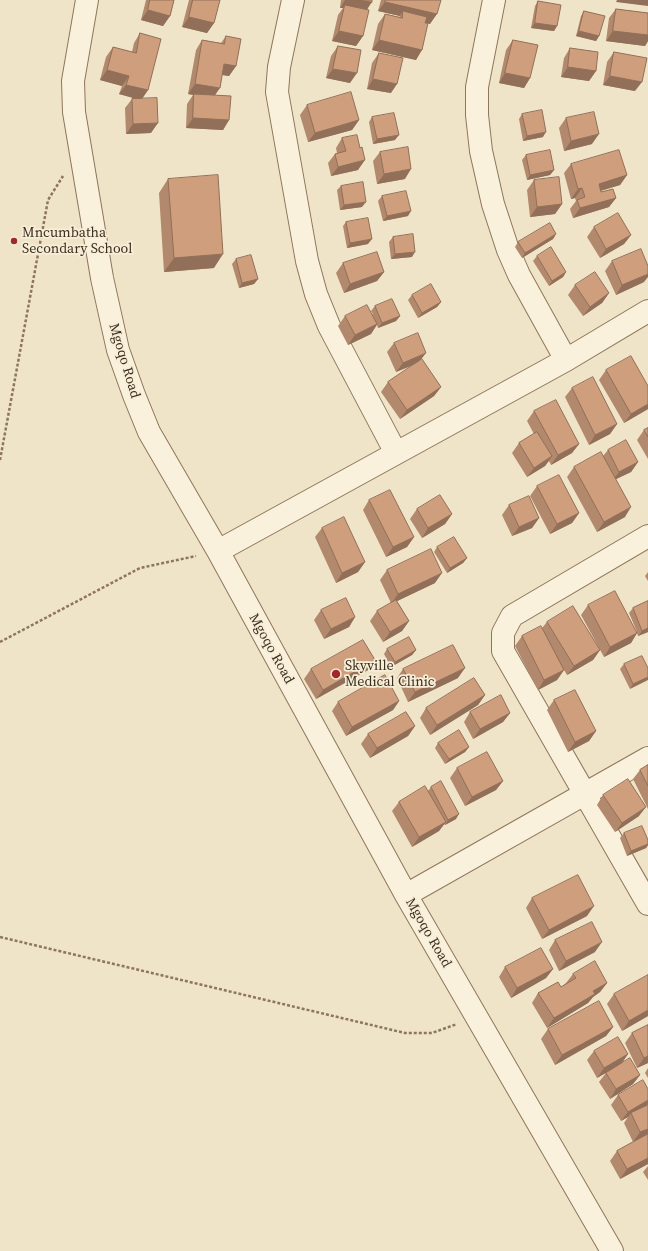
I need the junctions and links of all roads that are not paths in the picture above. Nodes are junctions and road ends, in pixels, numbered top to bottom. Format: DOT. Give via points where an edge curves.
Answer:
graph roads {
  1 [pos="87,0"];
  2 [pos="293,0"];
  3 [pos="494,0"];
  4 [pos="648,311"];
  5 [pos="566,360"];
  6 [pos="396,453"];
  7 [pos="648,536"];
  8 [pos="218,552"];
  9 [pos="648,758"];
  10 [pos="585,795"];
  11 [pos="406,895"];
  12 [pos="648,904"];
  13 [pos="612,1251"];
  1 -- 8 [label="street, Mgoqo Road" via="73,81 74,112 102,278 118,350 149,432"];
  2 -- 6 [label="street" via="279,67 278,92 307,261 316,294 329,326"];
  3 -- 5 [label="street" via="477,87 477,115 483,158 493,204 508,250"];
  4 -- 5 [label="street"];
  5 -- 6 [label="street"];
  6 -- 8 [label="street"];
  7 -- 10 [label="street" via="512,616 503,633 503,651"];
  8 -- 11 [label="street, Mgoqo Road"];
  9 -- 10 [label="street"];
  10 -- 11 [label="street"];
  10 -- 12 [label="street"];
  11 -- 13 [label="street, Mgoqo Road"];
}
